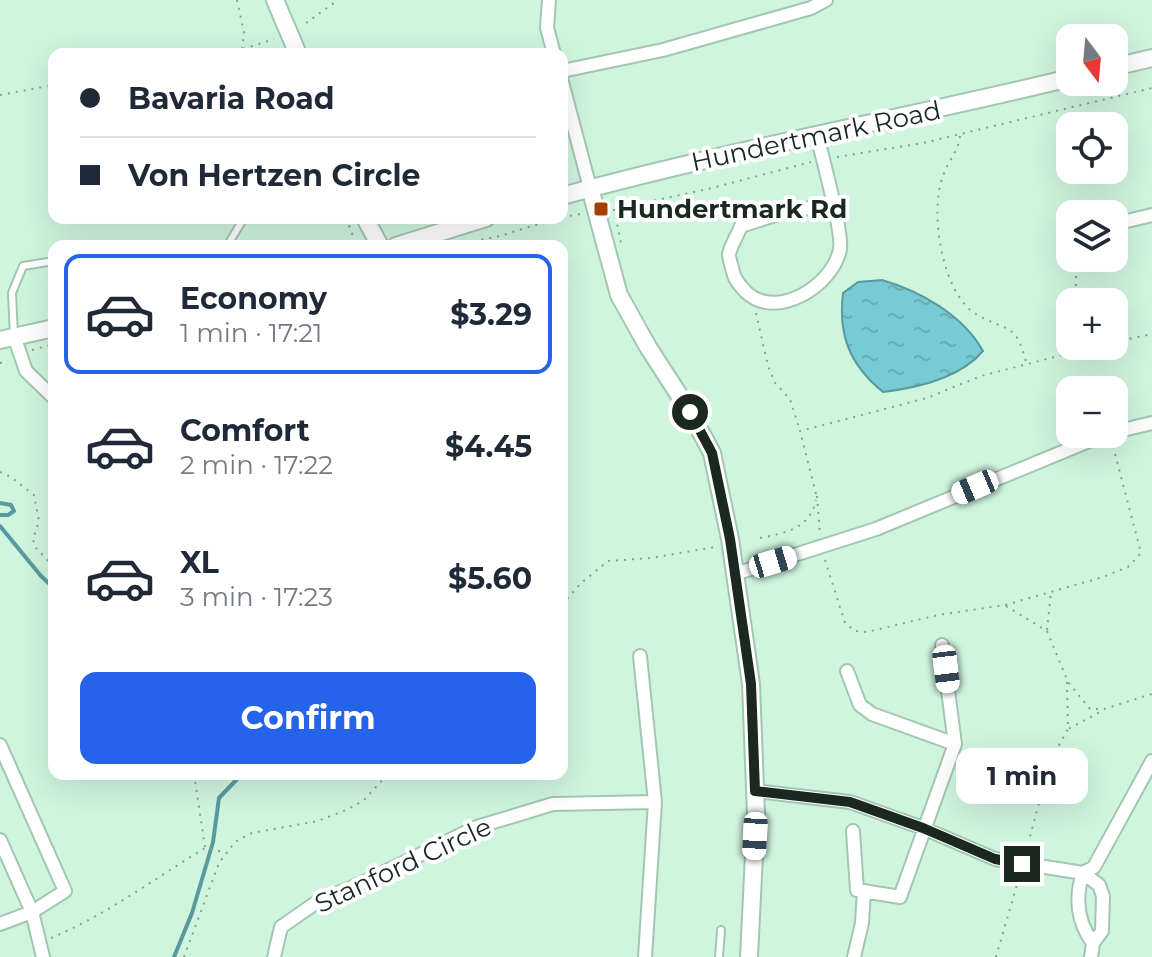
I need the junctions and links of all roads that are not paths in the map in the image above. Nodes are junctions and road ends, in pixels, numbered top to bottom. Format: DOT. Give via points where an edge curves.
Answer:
graph roads {
  1 [pos="275,0"];
  2 [pos="549,0"];
  3 [pos="826,0"];
  4 [pos="295,48"];
  5 [pos="552,48"];
  6 [pos="1152,58"];
  7 [pos="1128,64"];
  8 [pos="568,70"];
  9 [pos="1056,81"];
  10 [pos="568,105"];
  11 [pos="817,136"];
  12 [pos="590,188"];
  13 [pos="568,194"];
  14 [pos="832,205"];
  15 [pos="1152,215"];
  16 [pos="1128,221"];
  17 [pos="467,224"];
  18 [pos="415,240"];
  19 [pos="48,262"];
  20 [pos="48,329"];
  21 [pos="7,338"];
  22 [pos="48,392"];
  23 [pos="1152,423"];
  24 [pos="1128,429"];
  25 [pos="1076,448"];
  26 [pos="735,574"];
  27 [pos="942,645"];
  28 [pos="640,656"];
  29 [pos="847,671"];
  30 [pos="955,744"];
  31 [pos="0,745"];
  32 [pos="1152,761"];
  33 [pos="755,791"];
  34 [pos="655,802"];
  35 [pos="923,828"];
  36 [pos="853,831"];
  37 [pos="0,840"];
  38 [pos="1083,873"];
  39 [pos="864,891"];
  40 [pos="32,912"];
  41 [pos="0,924"];
  42 [pos="721,930"];
  43 [pos="1093,943"];
  44 [pos="43,957"];
  45 [pos="274,957"];
  46 [pos="645,957"];
  47 [pos="719,957"];
  48 [pos="749,957"];
  49 [pos="854,957"];
  50 [pos="1091,957"];
  1 -- 4 [label="street"];
  2 -- 5 [label="street"];
  3 -- 8 [label="street" via="663,50"];
  6 -- 7 [label="street"];
  9 -- 11 [label="street, Hundertmark Road"];
  10 -- 12 [label="street"];
  11 -- 12 [label="street, Hundertmark Road"];
  11 -- 14 [label="street"];
  12 -- 13 [label="street, Hundertmark Road"];
  12 -- 26 [label="street" via="619,295 712,453"];
  14 -- 14 [label="street" via="841,246 834,270 821,285 776,302 754,299 734,279 729,255 741,226 788,211"];
  15 -- 16 [label="street"];
  17 -- 18 [label="street"];
  19 -- 21 [label="lane" via="23,266 12,293"];
  20 -- 21 [label="street"];
  21 -- 22 [label="street" via="26,371"];
  23 -- 24 [label="street"];
  25 -- 26 [label="street" via="876,529"];
  26 -- 33 [label="street" via="751,684"];
  27 -- 30 [label="street"];
  28 -- 34 [label="street"];
  29 -- 30 [label="street" via="860,705 872,714"];
  30 -- 35 [label="street"];
  31 -- 40 [label="street" via="65,891"];
  32 -- 38 [label="street" via="1094,867"];
  33 -- 35 [label="street" via="850,802"];
  33 -- 48 [label="street"];
  34 -- 45 [label="street, Stanford Circle" via="553,804 477,827 317,902 281,927"];
  34 -- 46 [label="street"];
  35 -- 38 [label="street" via="995,859"];
  35 -- 39 [label="street" via="900,897"];
  36 -- 39 [label="street" via="856,887"];
  37 -- 40 [label="street"];
  38 -- 43 [label="street" via="1077,892 1085,932"];
  38 -- 43 [label="street" via="1099,885 1103,896 1102,931"];
  39 -- 49 [label="street"];
  40 -- 41 [label="street"];
  40 -- 44 [label="street"];
  42 -- 47 [label="lane"];
  43 -- 50 [label="street"];
}
